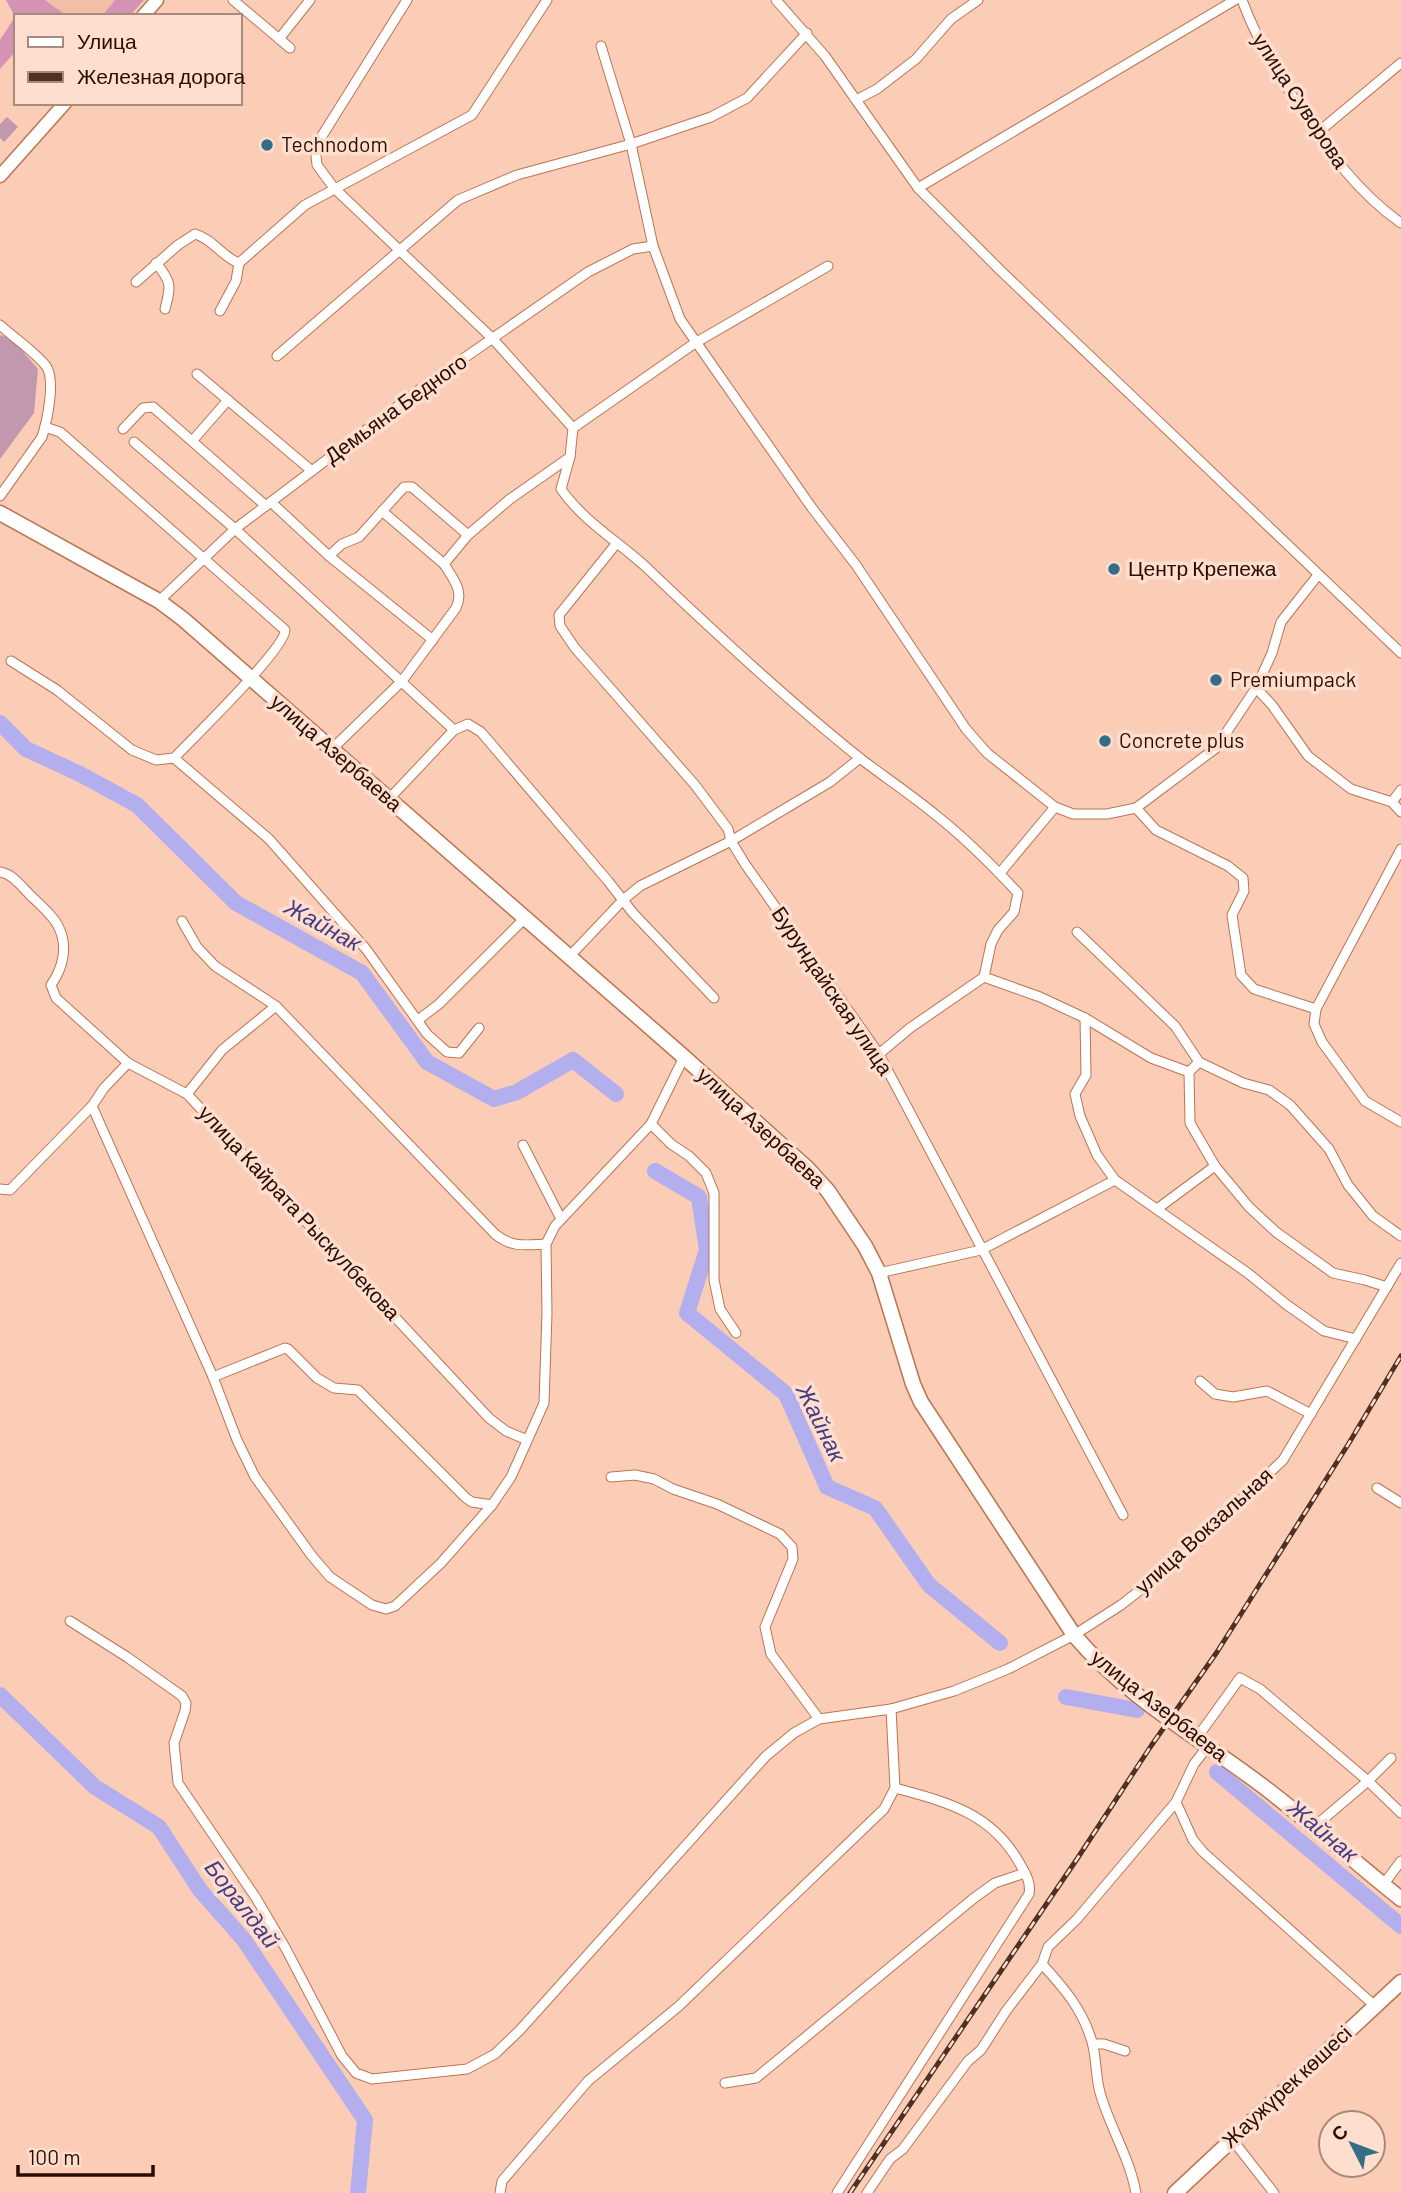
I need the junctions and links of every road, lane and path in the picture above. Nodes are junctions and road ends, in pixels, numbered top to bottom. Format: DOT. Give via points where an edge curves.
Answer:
graph roads {
  1 [pos="157,0"];
  2 [pos="233,0"];
  3 [pos="310,0"];
  4 [pos="407,0"];
  5 [pos="547,0"];
  6 [pos="776,0"];
  7 [pos="978,0"];
  8 [pos="1235,0"];
  9 [pos="1242,0"];
  10 [pos="145,14"];
  11 [pos="807,33"];
  12 [pos="279,39"];
  13 [pos="601,46"];
  14 [pos="290,48"];
  15 [pos="1401,63"];
  16 [pos="856,100"];
  17 [pos="63,105"];
  18 [pos="1317,134"];
  19 [pos="631,144"];
  20 [pos="0,176"];
  21 [pos="334,188"];
  22 [pos="918,188"];
  23 [pos="1401,223"];
  24 [pos="653,246"];
  25 [pos="399,250"];
  26 [pos="156,263"];
  27 [pos="239,263"];
  28 [pos="828,266"];
  29 [pos="136,282"];
  30 [pos="165,309"];
  31 [pos="220,311"];
  32 [pos="0,325"];
  33 [pos="493,339"];
  34 [pos="695,343"];
  35 [pos="278,356"];
  36 [pos="197,374"];
  37 [pos="228,400"];
  38 [pos="45,427"];
  39 [pos="573,428"];
  40 [pos="122,429"];
  41 [pos="193,440"];
  42 [pos="134,442"];
  43 [pos="570,457"];
  44 [pos="312,471"];
  45 [pos="0,496"];
  46 [pos="269,504"];
  47 [pos="383,511"];
  48 [pos="0,513"];
  49 [pos="235,529"];
  50 [pos="468,535"];
  51 [pos="616,544"];
  52 [pos="329,556"];
  53 [pos="204,558"];
  54 [pos="444,565"];
  55 [pos="1318,575"];
  56 [pos="159,601"];
  57 [pos="433,640"];
  58 [pos="1401,653"];
  59 [pos="11,660"];
  60 [pos="250,678"];
  61 [pos="402,681"];
  62 [pos="1255,688"];
  63 [pos="454,730"];
  64 [pos="332,749"];
  65 [pos="174,758"];
  66 [pos="860,758"];
  67 [pos="1401,790"];
  68 [pos="389,799"];
  69 [pos="1392,802"];
  70 [pos="1055,807"];
  71 [pos="1136,808"];
  72 [pos="1401,812"];
  73 [pos="732,841"];
  74 [pos="1401,849"];
  75 [pos="0,872"];
  76 [pos="1000,873"];
  77 [pos="623,900"];
  78 [pos="524,919"];
  79 [pos="182,921"];
  80 [pos="1077,932"];
  81 [pos="569,957"];
  82 [pos="984,977"];
  83 [pos="714,998"];
  84 [pos="276,1006"];
  85 [pos="1316,1009"];
  86 [pos="1086,1018"];
  87 [pos="418,1020"];
  88 [pos="479,1028"];
  89 [pos="879,1054"];
  90 [pos="684,1057"];
  91 [pos="1199,1062"];
  92 [pos="128,1063"];
  93 [pos="1189,1072"];
  94 [pos="187,1094"];
  95 [pos="92,1106"];
  96 [pos="1401,1122"];
  97 [pos="651,1124"];
  98 [pos="523,1145"];
  99 [pos="1214,1166"];
  100 [pos="1115,1180"];
  101 [pos="0,1189"];
  102 [pos="1157,1209"];
  103 [pos="561,1219"];
  104 [pos="1401,1236"];
  105 [pos="546,1244"];
  106 [pos="981,1250"];
  107 [pos="1401,1263"];
  108 [pos="878,1273"];
  109 [pos="1387,1287"];
  110 [pos="736,1333"];
  111 [pos="1356,1339"];
  112 [pos="213,1377"];
  113 [pos="1200,1381"];
  114 [pos="1311,1413"];
  115 [pos="527,1440"];
  116 [pos="611,1477"];
  117 [pos="1377,1488"];
  118 [pos="1401,1503"];
  119 [pos="492,1505"];
  120 [pos="1124,1515"];
  121 [pos="71,1621"];
  122 [pos="1074,1635"];
  123 [pos="891,1709"];
  124 [pos="818,1719"];
  125 [pos="1202,1742"];
  126 [pos="1391,1758"];
  127 [pos="1368,1782"];
  128 [pos="895,1788"];
  129 [pos="1176,1802"];
  130 [pos="1401,1813"];
  131 [pos="1314,1827"];
  132 [pos="1401,1861"];
  133 [pos="1025,1873"];
  134 [pos="1383,1885"];
  135 [pos="1401,1899"];
  136 [pos="1042,1964"];
  137 [pos="1401,1982"];
  138 [pos="1375,2006"];
  139 [pos="1093,2044"];
  140 [pos="1125,2051"];
  141 [pos="725,2083"];
  142 [pos="1231,2138"];
  143 [pos="500,2193"];
  144 [pos="836,2193"];
  145 [pos="867,2193"];
  146 [pos="1136,2193"];
  147 [pos="1175,2193"];
  148 [pos="1274,2193"];
  1 -- 10 [label="main road"];
  2 -- 12 [label="street"];
  3 -- 12 [label="street"];
  4 -- 21 [label="street" via="315,147 317,165"];
  5 -- 21 [label="street" via="471,115"];
  6 -- 11 [label="street"];
  7 -- 16 [label="street" via="951,19 915,59"];
  8 -- 22 [label="street"];
  9 -- 18 [label="street, улица Суворова" via="1271,63"];
  11 -- 16 [label="street"];
  11 -- 19 [label="street" via="747,98 711,117"];
  12 -- 14 [label="street"];
  13 -- 19 [label="street"];
  15 -- 18 [label="street"];
  16 -- 22 [label="street"];
  17 -- 20 [label="main road"];
  18 -- 23 [label="street, улица Суворова" via="1339,166"];
  19 -- 24 [label="street"];
  19 -- 25 [label="street" via="517,175 458,200"];
  21 -- 25 [label="street"];
  21 -- 27 [label="street" via="305,205"];
  22 -- 55 [label="street"];
  24 -- 33 [label="street, Демьяна Бедного" via="633,249 588,272"];
  24 -- 34 [label="street" via="680,319"];
  25 -- 33 [label="street"];
  25 -- 35 [label="street"];
  26 -- 27 [label="street" via="195,234 205,236"];
  26 -- 29 [label="street"];
  26 -- 30 [label="street" via="170,282"];
  27 -- 31 [label="street" via="236,281"];
  28 -- 34 [label="street"];
  32 -- 38 [label="street" via="47,367 51,380"];
  33 -- 39 [label="street"];
  33 -- 44 [label="street, Демьяна Бедного" via="369,425"];
  34 -- 39 [label="street"];
  34 -- 70 [label="street" via="856,565 966,729 987,753"];
  36 -- 37 [label="street"];
  37 -- 41 [label="street"];
  37 -- 44 [label="street"];
  38 -- 45 [label="street" via="35,449"];
  38 -- 53 [label="street" via="60,432"];
  39 -- 43 [label="street"];
  40 -- 41 [label="street" via="143,408 153,407"];
  41 -- 46 [label="street"];
  42 -- 49 [label="street"];
  43 -- 50 [label="street"];
  43 -- 51 [label="street" via="561,489"];
  44 -- 46 [label="street, Демьяна Бедного"];
  46 -- 49 [label="street, Демьяна Бедного"];
  46 -- 52 [label="street"];
  47 -- 50 [label="street" via="404,487 412,487"];
  47 -- 52 [label="street" via="359,537"];
  47 -- 54 [label="street"];
  48 -- 56 [label="main road, улица Азербаева"];
  49 -- 53 [label="street, Демьяна Бедного"];
  49 -- 61 [label="street"];
  50 -- 54 [label="street"];
  51 -- 66 [label="street"];
  51 -- 73 [label="street, Бурундайская улица" via="559,615 560,626 695,785"];
  52 -- 57 [label="street"];
  53 -- 56 [label="street, Демьяна Бедного"];
  53 -- 60 [label="street" via="285,630 284,639"];
  54 -- 57 [label="street" via="460,590 460,600"];
  55 -- 58 [label="street"];
  55 -- 62 [label="street" via="1281,622"];
  56 -- 60 [label="main road, улица Азербаева"];
  57 -- 61 [label="street"];
  59 -- 65 [label="street" via="132,750 156,760"];
  60 -- 64 [label="main road, улица Азербаева"];
  60 -- 65 [label="street"];
  61 -- 63 [label="street"];
  61 -- 64 [label="street"];
  62 -- 69 [label="street" via="1308,756 1351,789"];
  62 -- 71 [label="street" via="1216,748"];
  63 -- 68 [label="street"];
  63 -- 77 [label="street" via="468,724 481,732"];
  64 -- 68 [label="main road, улица Азербаева"];
  65 -- 87 [label="street" via="269,839 366,949"];
  66 -- 73 [label="street" via="830,782"];
  66 -- 76 [label="street" via="939,817"];
  67 -- 69 [label="street"];
  68 -- 78 [label="main road, улица Азербаева"];
  69 -- 72 [label="street"];
  70 -- 71 [label="street" via="1073,814"];
  70 -- 76 [label="street"];
  71 -- 85 [label="street" via="1156,830 1243,878 1244,891 1232,915 1241,975 1254,989"];
  73 -- 77 [label="street" via="640,886"];
  73 -- 89 [label="street, Бурундайская улица"];
  74 -- 85 [label="street"];
  75 -- 92 [label="street" via="15,879 59,927 63,962 51,985 56,998"];
  76 -- 82 [label="street" via="1018,893 1014,912 991,944"];
  77 -- 81 [label="street"];
  77 -- 83 [label="street"];
  78 -- 81 [label="main road, улица Азербаева"];
  78 -- 87 [label="street"];
  79 -- 84 [label="street" via="215,966"];
  80 -- 91 [label="street" via="1175,1026"];
  81 -- 90 [label="main road, улица Азербаева"];
  82 -- 86 [label="street"];
  82 -- 89 [label="street"];
  84 -- 94 [label="street, улица Кайрата Рыскулбекова" via="222,1050"];
  84 -- 105 [label="street" via="495,1234 515,1246"];
  85 -- 96 [label="street" via="1314,1024 1322,1042 1365,1101"];
  86 -- 93 [label="street" via="1151,1058"];
  86 -- 100 [label="street" via="1086,1075 1075,1094 1097,1155"];
  87 -- 88 [label="street" via="447,1052 456,1054"];
  89 -- 106 [label="street, Бурундайская улица"];
  90 -- 97 [label="street"];
  90 -- 108 [label="main road, улица Азербаева" via="828,1191"];
  91 -- 93 [label="street"];
  91 -- 104 [label="street" via="1269,1090 1290,1105 1329,1149 1348,1185 1373,1216"];
  92 -- 94 [label="street"];
  92 -- 95 [label="street"];
  93 -- 99 [label="street" via="1190,1123"];
  94 -- 115 [label="street, улица Кайрата Рыскулбекова" via="489,1418"];
  95 -- 101 [label="street" via="10,1190"];
  95 -- 112 [label="street"];
  97 -- 103 [label="street"];
  97 -- 110 [label="street" via="706,1173 714,1193 716,1290 720,1309"];
  98 -- 103 [label="street"];
  99 -- 102 [label="street"];
  99 -- 109 [label="street" via="1249,1207 1310,1258 1333,1273"];
  100 -- 102 [label="street"];
  100 -- 106 [label="street"];
  102 -- 111 [label="street" via="1324,1331"];
  103 -- 105 [label="street"];
  105 -- 115 [label="street" via="544,1403"];
  106 -- 108 [label="street"];
  106 -- 120 [label="street, Бурундайская улица"];
  107 -- 109 [label="street, улица Вокзальная"];
  108 -- 122 [label="main road, улица Азербаева" via="921,1402"];
  109 -- 111 [label="street, улица Вокзальная"];
  111 -- 114 [label="street, улица Вокзальная"];
  112 -- 119 [label="street" via="288,1349 334,1388 358,1390 466,1498"];
  112 -- 119 [label="street" via="256,1477 330,1577 372,1605 395,1606 442,1563"];
  113 -- 114 [label="street" via="1215,1394 1233,1397 1267,1391"];
  114 -- 122 [label="street, улица Вокзальная" via="1283,1460 1231,1512 1176,1562"];
  115 -- 119 [label="street"];
  116 -- 124 [label="street" via="654,1479 780,1534 792,1546 793,1559 765,1627 771,1654"];
  117 -- 118 [label="street"];
  121 -- 124 [label="street" via="182,1696 185,1711 174,1743 178,1783 256,1898 342,2056 356,2073 372,2079 467,2069 495,2054 766,1756"];
  122 -- 123 [label="street, улица Вокзальная" via="987,1678"];
  122 -- 125 [label="main road, улица Азербаева" via="1094,1659"];
  123 -- 124 [label="street, улица Вокзальная"];
  123 -- 128 [label="street"];
  125 -- 127 [label="street" via="1240,1678 1260,1689"];
  125 -- 129 [label="street"];
  125 -- 131 [label="main road, улица Азербаева"];
  126 -- 127 [label="street"];
  127 -- 130 [label="street"];
  127 -- 131 [label="street"];
  128 -- 133 [label="street" via="940,1800 986,1823 1011,1847"];
  128 -- 143 [label="street" via="884,1809 689,1997 588,2081 502,2180"];
  129 -- 136 [label="street" via="1048,1947"];
  129 -- 138 [label="street" via="1203,1852"];
  131 -- 134 [label="main road, улица Азербаева"];
  132 -- 134 [label="street"];
  133 -- 141 [label="street" via="995,1883 974,1898 756,2078"];
  133 -- 144 [label="street" via="1028,1894"];
  134 -- 135 [label="main road, улица Азербаева"];
  136 -- 139 [label="street" via="1075,2002"];
  136 -- 145 [label="street" via="981,2050"];
  137 -- 138 [label="main road, Жаужүрек көшесі"];
  138 -- 142 [label="main road, Жаужүрек көшесі"];
  139 -- 140 [label="street"];
  139 -- 146 [label="street" via="1100,2093"];
  142 -- 147 [label="main road, Жаужүрек көшесі"];
  142 -- 148 [label="street"];
}
